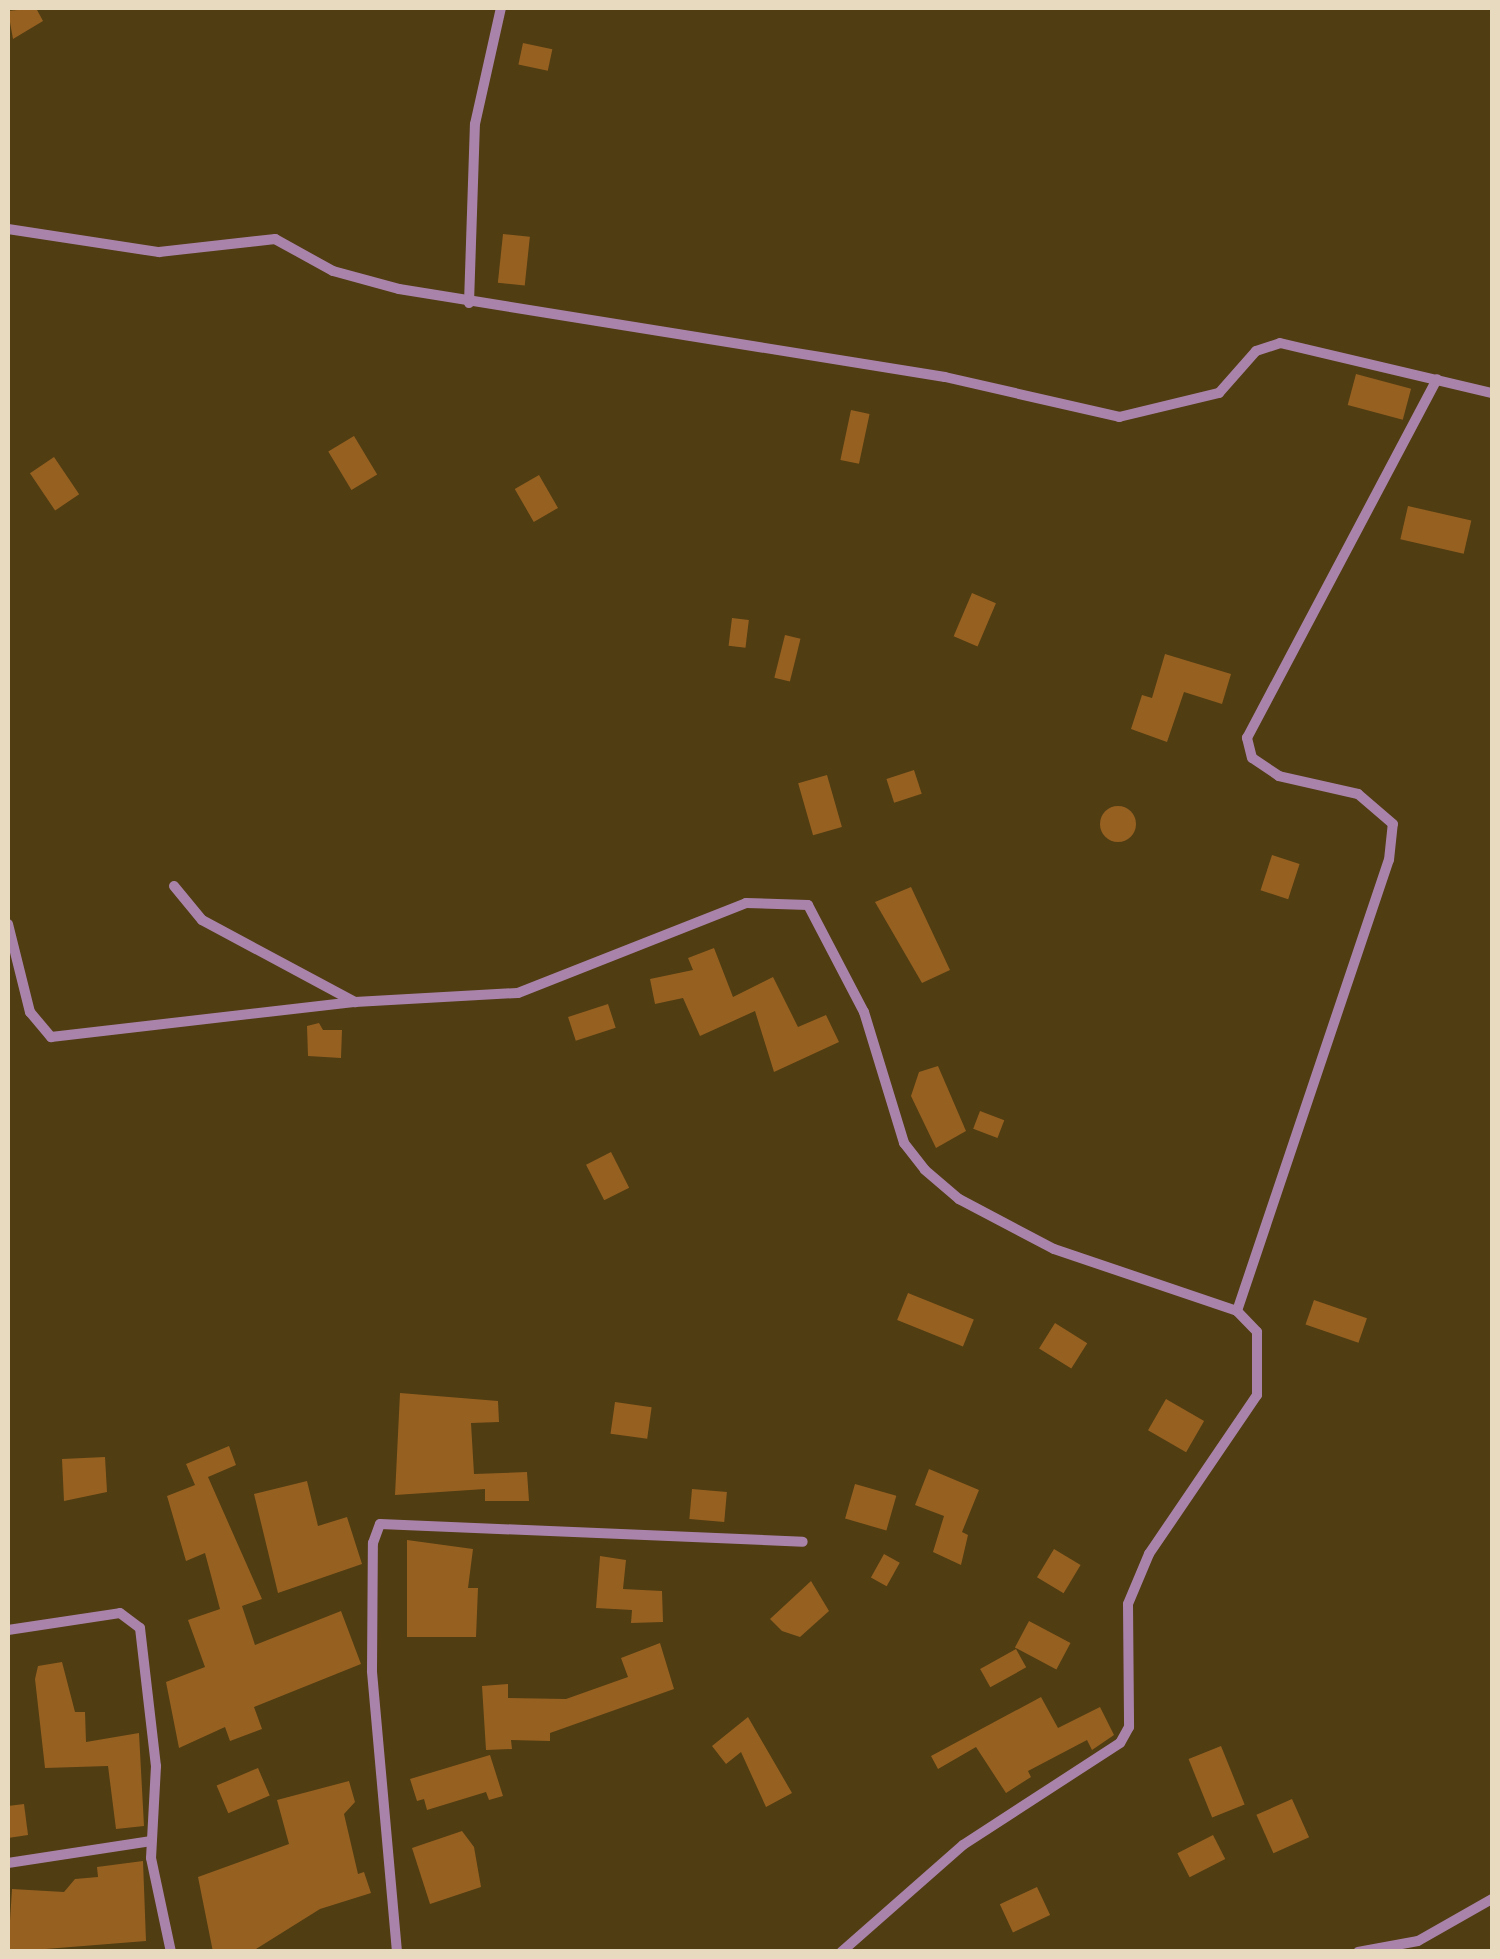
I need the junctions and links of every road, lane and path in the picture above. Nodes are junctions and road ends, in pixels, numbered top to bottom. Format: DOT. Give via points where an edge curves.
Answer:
graph roads {
  1 [pos="501,8"];
  2 [pos="8,228"];
  3 [pos="469,303"];
  4 [pos="1436,379"];
  5 [pos="1492,394"];
  6 [pos="174,886"];
  7 [pos="8,924"];
  8 [pos="355,1002"];
  9 [pos="1236,1311"];
  10 [pos="803,1542"];
  11 [pos="8,1630"];
  12 [pos="151,1841"];
  13 [pos="8,1862"];
  14 [pos="1492,1898"];
  15 [pos="170,1952"];
  16 [pos="397,1952"];
  17 [pos="841,1952"];
  18 [pos="1358,1952"];
  1 -- 3 [label="street" via="475,124"];
  2 -- 3 [label="street" via="159,252 275,238 333,271"];
  3 -- 4 [label="street" via="945,377 1118,417 1219,393 1267,345"];
  4 -- 5 [label="street"];
  4 -- 9 [label="street" via="1247,738 1252,758 1279,776 1358,794 1393,824 1389,860"];
  6 -- 8 [label="street" via="202,920"];
  7 -- 8 [label="street" via="30,1012 51,1037"];
  8 -- 9 [label="street" via="518,993 746,903 808,905 864,1012 904,1143 925,1170 959,1199 1054,1249"];
  9 -- 17 [label="street" via="1257,1332 1257,1395 1149,1554 1128,1604 1129,1727 1120,1744 963,1845"];
  10 -- 16 [label="street" via="380,1524 372,1671"];
  11 -- 12 [label="street" via="120,1613 140,1628 156,1766"];
  12 -- 13 [label="street"];
  12 -- 15 [label="street"];
  14 -- 18 [label="street" via="1418,1940"];
}
